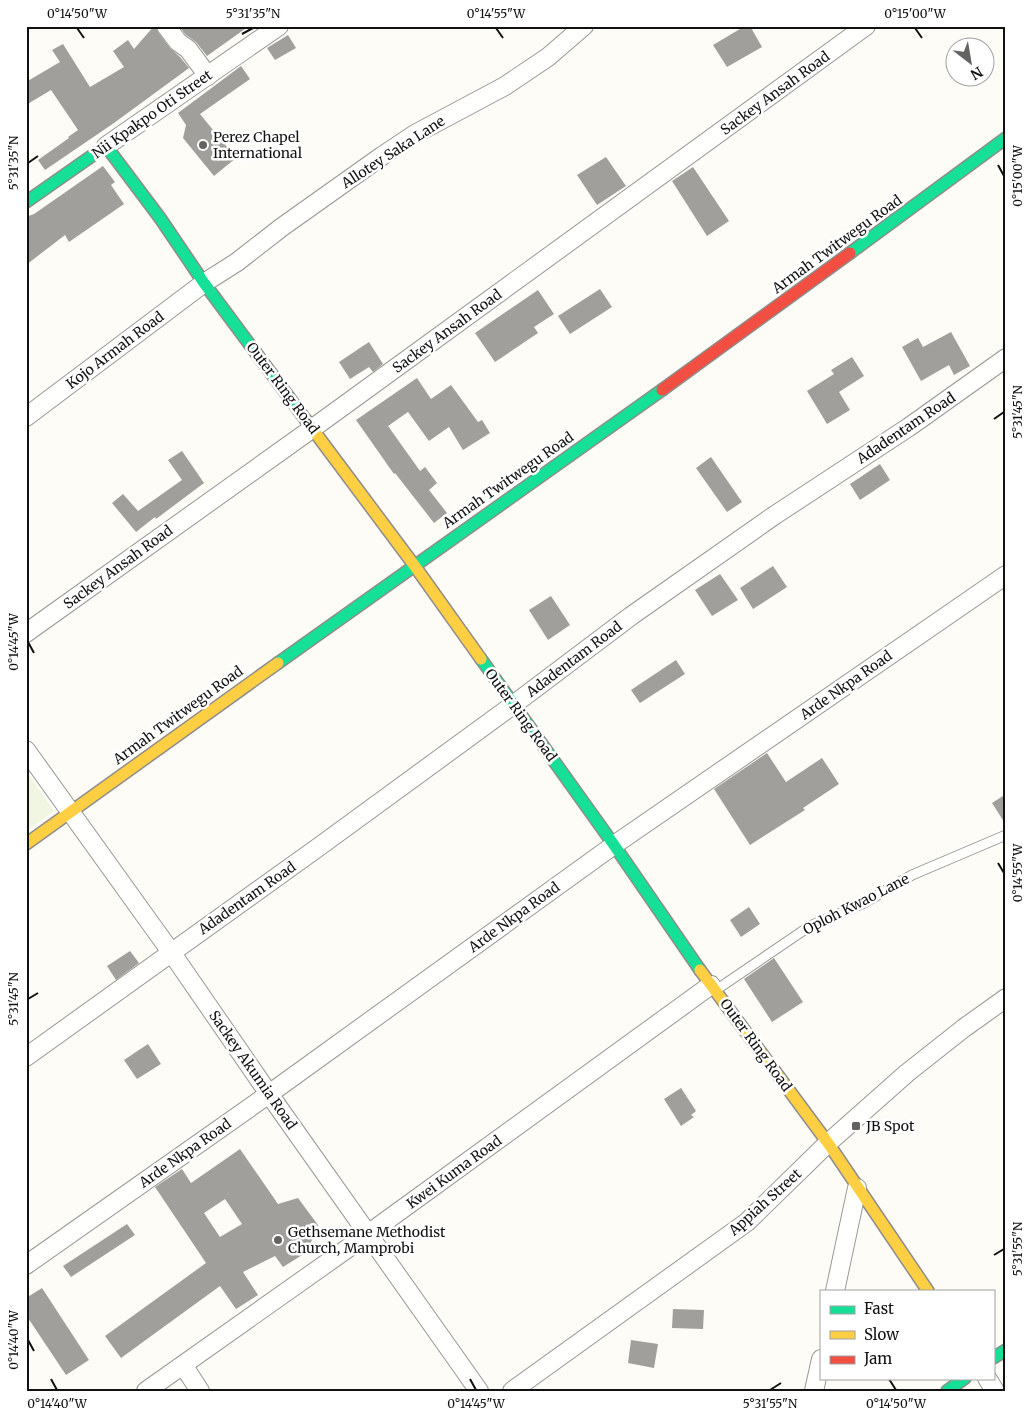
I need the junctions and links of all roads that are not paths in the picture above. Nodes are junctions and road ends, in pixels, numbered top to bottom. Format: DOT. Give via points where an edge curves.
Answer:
graph roads {
  1 [pos="166,26"];
  2 [pos="279,26"];
  3 [pos="584,26"];
  4 [pos="866,26"];
  5 [pos="208,76"];
  6 [pos="1006,138"];
  7 [pos="106,146"];
  8 [pos="26,202"];
  9 [pos="204,283"];
  10 [pos="1006,358"];
  11 [pos="26,417"];
  12 [pos="313,428"];
  13 [pos="414,565"];
  14 [pos="1006,575"];
  15 [pos="26,633"];
  16 [pos="513,705"];
  17 [pos="26,750"];
  18 [pos="71,811"];
  19 [pos="1006,835"];
  20 [pos="26,844"];
  21 [pos="614,845"];
  22 [pos="171,952"];
  23 [pos="713,988"];
  24 [pos="1006,998"];
  25 [pos="26,1057"];
  26 [pos="269,1094"];
  27 [pos="828,1143"];
  28 [pos="856,1188"];
  29 [pos="368,1234"];
  30 [pos="26,1265"];
  31 [pos="835,1290"];
  32 [pos="927,1290"];
  33 [pos="1006,1350"];
  34 [pos="994,1357"];
  35 [pos="820,1364"];
  36 [pos="183,1365"];
  37 [pos="962,1380"];
  38 [pos="988,1380"];
  39 [pos="146,1391"];
  40 [pos="200,1391"];
  41 [pos="479,1391"];
  42 [pos="512,1391"];
  43 [pos="814,1391"];
  44 [pos="947,1391"];
  45 [pos="995,1391"];
  1 -- 5 [label="street"];
  2 -- 5 [label="street, Nii Kpakpo Oti Street"];
  3 -- 9 [label="street, Allotey Saka Lane" via="548,57 505,86 382,156"];
  4 -- 12 [label="street, Sackey Ansah Road"];
  5 -- 7 [label="street, Nii Kpakpo Oti Street"];
  6 -- 13 [label="street, Armah Twitwegu Road" via="720,349"];
  7 -- 8 [label="street, Nii Kpakpo Oti Street"];
  7 -- 9 [label="street, Outer Ring Road"];
  9 -- 11 [label="street, Kojo Armah Road"];
  9 -- 12 [label="street, Outer Ring Road"];
  10 -- 16 [label="street, Adadentam Road" via="910,427 775,515 639,610"];
  12 -- 13 [label="street, Outer Ring Road"];
  12 -- 15 [label="street, Sackey Ansah Road"];
  13 -- 16 [label="street, Outer Ring Road"];
  13 -- 18 [label="street, Armah Twitwegu Road"];
  14 -- 21 [label="street, Arde Nkpa Road"];
  16 -- 21 [label="street, Outer Ring Road"];
  16 -- 22 [label="street, Adadentam Road"];
  17 -- 18 [label="street, Sackey Akumia Road"];
  18 -- 20 [label="street, Armah Twitwegu Road"];
  18 -- 22 [label="street, Sackey Akumia Road"];
  19 -- 23 [label="lane, Oploh Kwao Lane" via="912,875 864,903 810,926"];
  21 -- 23 [label="street, Outer Ring Road"];
  21 -- 26 [label="street, Arde Nkpa Road"];
  22 -- 25 [label="street, Adadentam Road"];
  22 -- 26 [label="street, Sackey Akumia Road"];
  23 -- 27 [label="street, Outer Ring Road"];
  23 -- 29 [label="street, Kwei Kuma Road"];
  24 -- 27 [label="street, Appiah Street" via="908,1073"];
  26 -- 29 [label="street, Sackey Akumia Road"];
  26 -- 30 [label="street, Arde Nkpa Road"];
  27 -- 28 [label="street, Outer Ring Road"];
  27 -- 42 [label="street, Appiah Street" via="747,1222"];
  28 -- 31 [label="street"];
  28 -- 32 [label="street, Outer Ring Road"];
  29 -- 36 [label="street, Kwei Kuma Road"];
  29 -- 41 [label="street, Sackey Akumia Road"];
  33 -- 34 [label="street"];
  35 -- 43 [label="street"];
  36 -- 39 [label="street, Kwei Kuma Road"];
  36 -- 40 [label="street"];
  37 -- 44 [label="street"];
  38 -- 45 [label="street"];
}
